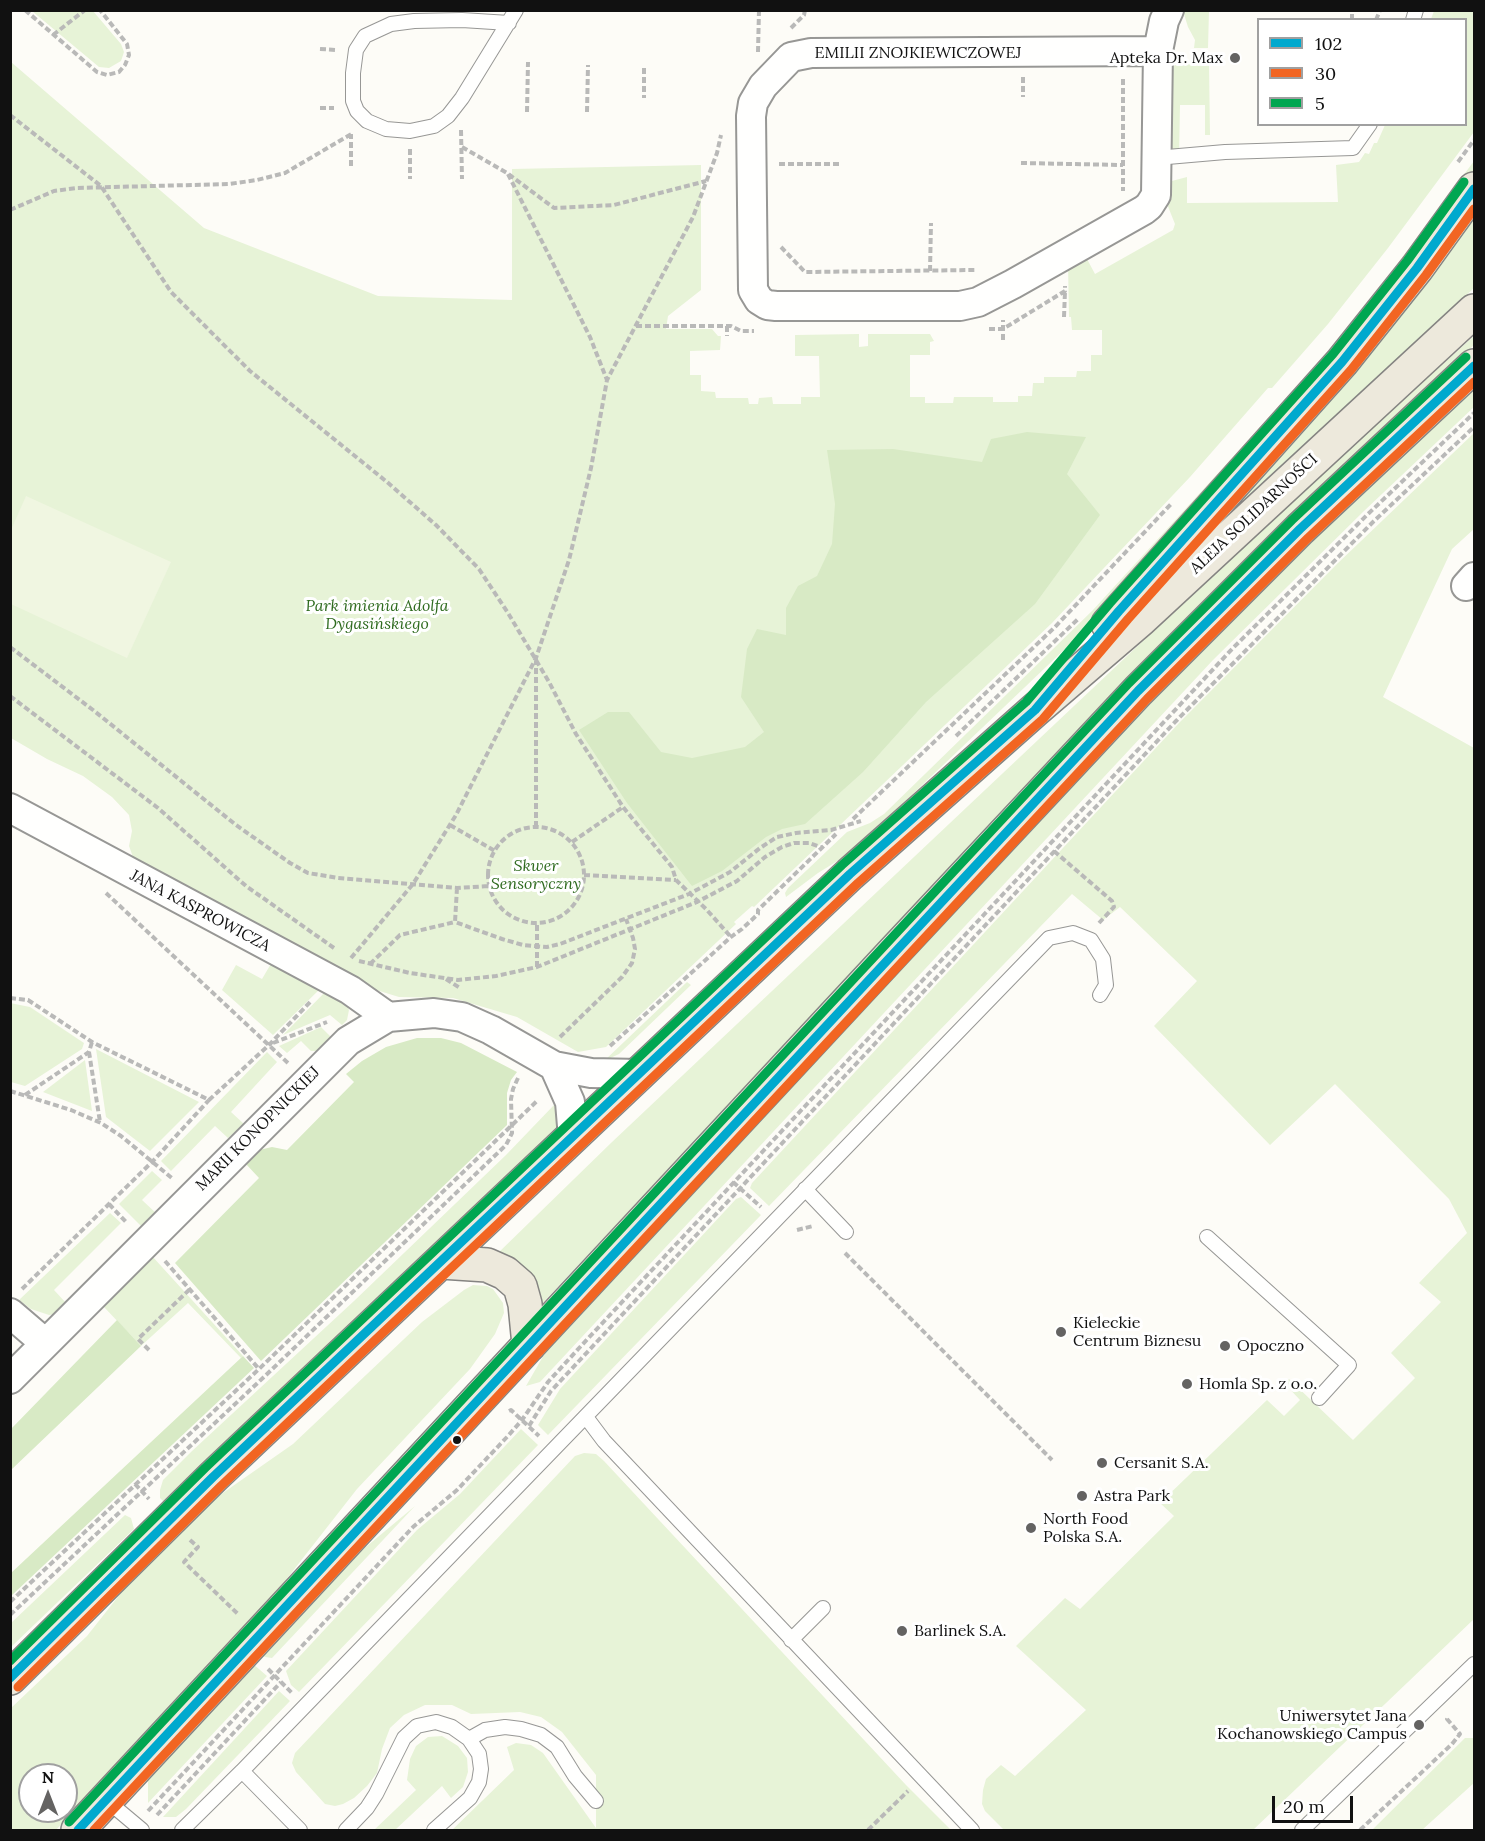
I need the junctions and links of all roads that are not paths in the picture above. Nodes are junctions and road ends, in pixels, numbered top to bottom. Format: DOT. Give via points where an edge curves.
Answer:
graph roads {
  1 [pos="516,10"];
  2 [pos="1169,10"];
  3 [pos="509,23"];
  4 [pos="1158,51"];
  5 [pos="1369,126"];
  6 [pos="1156,158"];
  7 [pos="1464,178"];
  8 [pos="1474,311"];
  9 [pos="1474,366"];
  10 [pos="1035,710"];
  11 [pos="10,808"];
  12 [pos="1100,995"];
  13 [pos="388,1017"];
  14 [pos="554,1055"];
  15 [pos="640,1074"];
  16 [pos="573,1138"];
  17 [pos="804,1189"];
  18 [pos="846,1232"];
  19 [pos="1207,1237"];
  20 [pos="441,1262"];
  21 [pos="15,1303"];
  22 [pos="45,1343"];
  23 [pos="529,1345"];
  24 [pos="10,1379"];
  25 [pos="1319,1398"];
  26 [pos="586,1417"];
  27 [pos="823,1608"];
  28 [pos="791,1640"];
  29 [pos="1474,1664"];
  30 [pos="10,1678"];
  31 [pos="469,1739"];
  32 [pos="242,1771"];
  33 [pos="105,1799"];
  34 [pos="596,1801"];
  35 [pos="78,1830"];
  36 [pos="142,1830"];
  37 [pos="182,1830"];
  38 [pos="300,1830"];
  39 [pos="346,1830"];
  40 [pos="434,1830"];
  41 [pos="972,1830"];
  42 [pos="1302,1830"];
  1 -- 3 [label="lane"];
  2 -- 4 [label="street, EMILII ZNOJKIEWICZOWEJ"];
  3 -- 3 [label="lane" via="461,99 435,126 386,129 367,121 357,111 351,86 356,50 365,36 391,24 414,21"];
  4 -- 6 [label="street, EMILII ZNOJKIEWICZOWEJ"];
  4 -- 6 [label="street, EMILII ZNOJKIEWICZOWEJ" via="811,53 791,57 756,94 752,110 753,290 759,300 776,306 960,306 978,302 1149,206 1156,195"];
  5 -- 6 [label="lane" via="1353,148"];
  7 -- 10 [label="main road" via="1417,268 1335,370"];
  8 -- 10 [label="main road, ALEJA SOLIDARNOŚCI" via="1141,619"];
  9 -- 23 [label="main road" via="1300,529 1138,692"];
  10 -- 15 [label="main road, ALEJA SOLIDARNOŚCI" via="850,874"];
  11 -- 13 [label="street, JANA KASPROWICZA" via="347,978"];
  12 -- 17 [label="lane" via="1106,985 1103,959 1091,940 1073,933 1049,938"];
  13 -- 14 [label="street, MARII KONOPNICKIEJ" via="434,1013 462,1017"];
  13 -- 22 [label="street, MARII KONOPNICKIEJ" via="348,1041"];
  14 -- 15 [label="street, MARII KONOPNICKIEJ" via="591,1073"];
  14 -- 16 [label="street" via="570,1102"];
  15 -- 16 [label="main road, ALEJA SOLIDARNOŚCI"];
  16 -- 20 [label="main road, ALEJA SOLIDARNOŚCI"];
  17 -- 18 [label="lane"];
  17 -- 26 [label="lane"];
  19 -- 25 [label="lane" via="1349,1365"];
  20 -- 23 [label="main road" via="487,1265 520,1286"];
  20 -- 30 [label="main road, ALEJA SOLIDARNOŚCI" via="170,1519"];
  21 -- 22 [label="street"];
  22 -- 24 [label="street, MARII KONOPNICKIEJ"];
  23 -- 33 [label="main road"];
  26 -- 28 [label="lane" via="604,1442"];
  26 -- 32 [label="lane"];
  27 -- 28 [label="lane"];
  28 -- 41 [label="lane"];
  29 -- 42 [label="lane"];
  31 -- 34 [label="lane" via="485,1730 505,1727 541,1735 557,1747"];
  31 -- 39 [label="lane" via="436,1722 417,1726 404,1738 367,1808"];
  31 -- 40 [label="lane" via="481,1758 479,1782 470,1797"];
  32 -- 37 [label="lane"];
  32 -- 38 [label="lane"];
  33 -- 35 [label="main road"];
  33 -- 36 [label="lane"];
}
